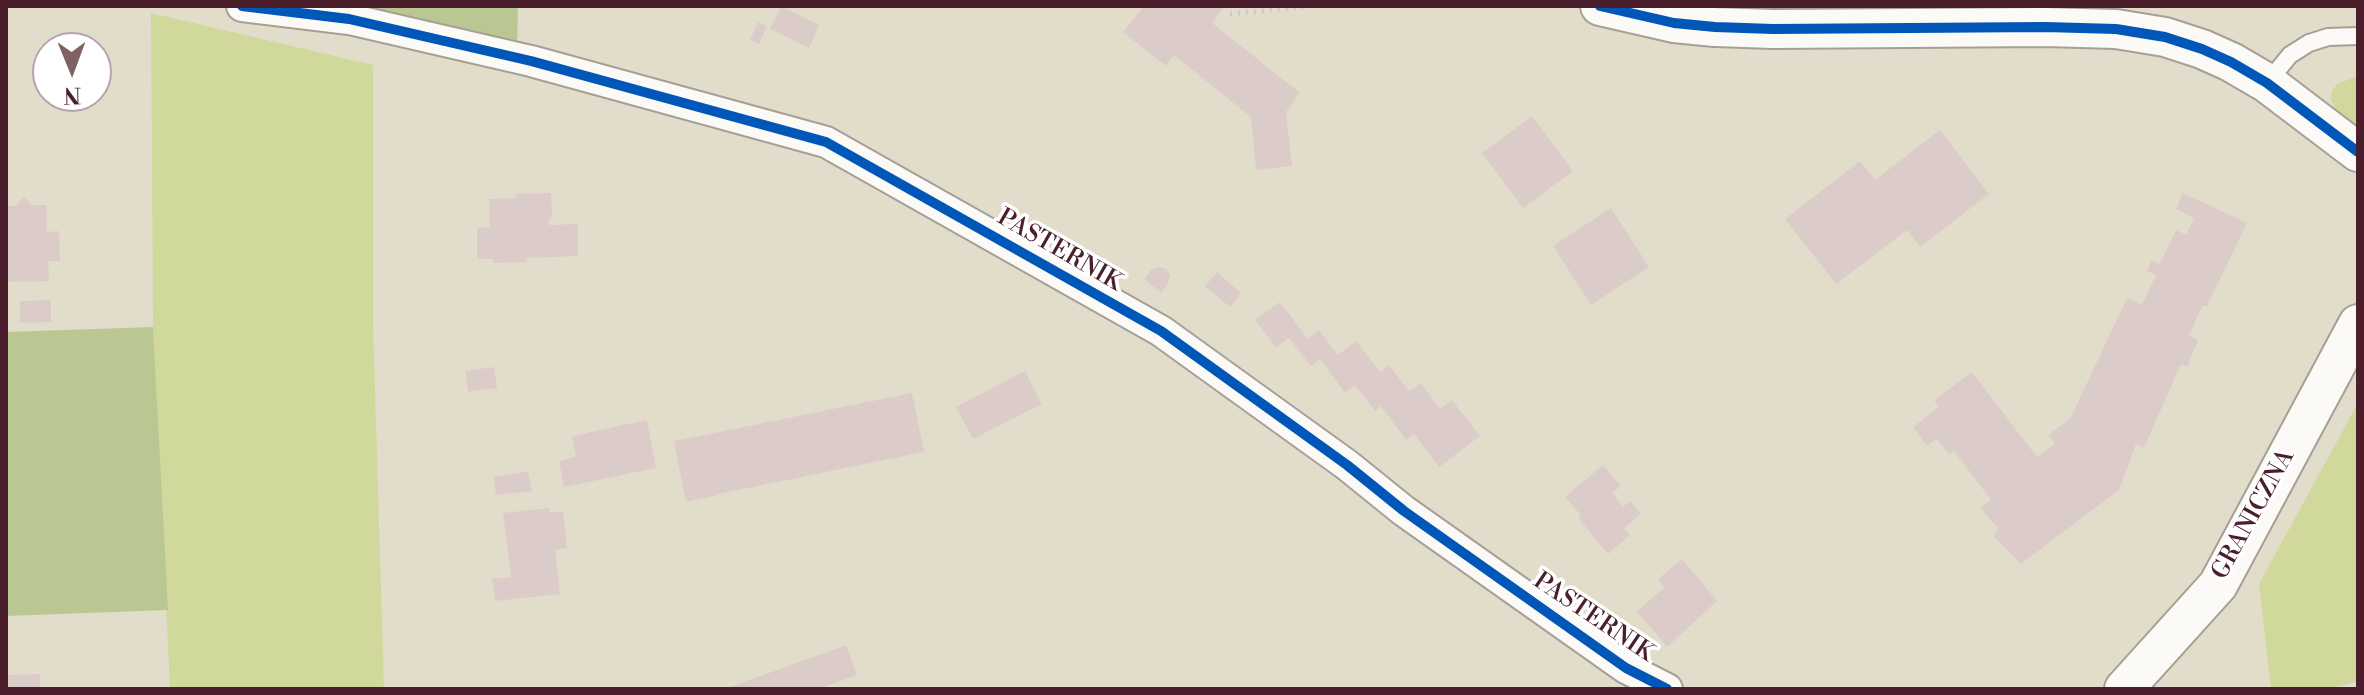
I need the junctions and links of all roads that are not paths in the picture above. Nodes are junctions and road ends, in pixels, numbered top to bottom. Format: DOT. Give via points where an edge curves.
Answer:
graph roads {
  1 [pos="242,6"];
  2 [pos="1600,6"];
  3 [pos="1640,11"];
  4 [pos="2358,36"];
  5 [pos="2267,83"];
  6 [pos="2358,152"];
  7 [pos="2358,324"];
  8 [pos="1667,689"];
  9 [pos="2124,689"];
  1 -- 8 [label="street, PASTERNIK" via="349,19 531,61 826,142 1161,331 1601,651"];
  2 -- 3 [label="street"];
  3 -- 5 [label="street" via="1674,23 1715,27 2116,29 2202,49"];
  4 -- 5 [label="lane" via="2309,43 2290,55"];
  5 -- 6 [label="street"];
  7 -- 9 [label="street, GRANICZNA" via="2218,585"];
}
